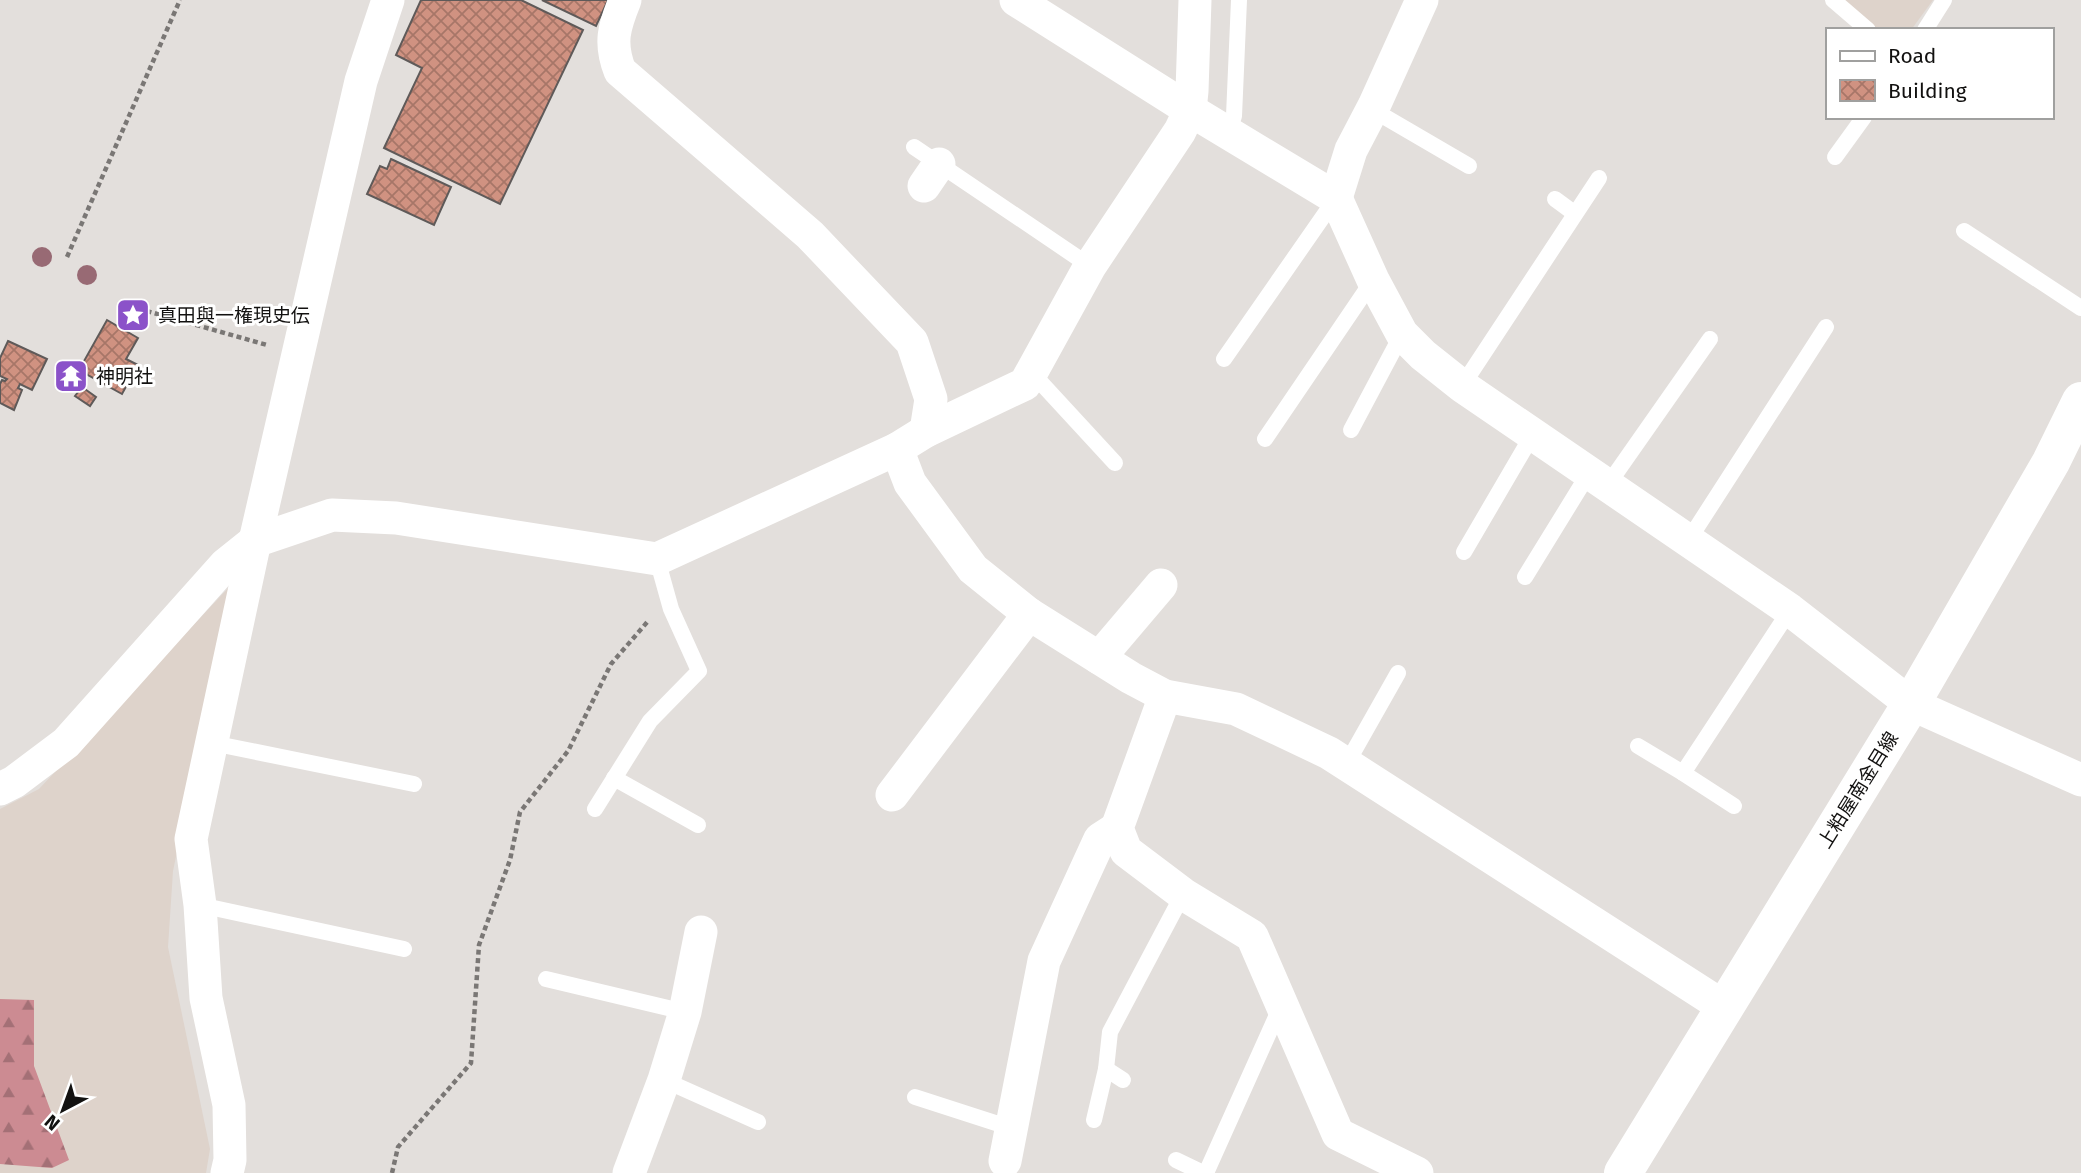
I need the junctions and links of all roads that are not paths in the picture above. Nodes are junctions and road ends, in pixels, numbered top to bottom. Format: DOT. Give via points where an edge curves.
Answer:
graph roads {
  1 [pos="388,0"];
  2 [pos="625,0"];
  3 [pos="1016,0"];
  4 [pos="1195,0"];
  5 [pos="1240,0"];
  6 [pos="1422,0"];
  7 [pos="1833,0"];
  8 [pos="1944,0"];
  9 [pos="1866,28"];
  10 [pos="1926,28"];
  11 [pos="1374,106"];
  12 [pos="1189,110"];
  13 [pos="1863,119"];
  14 [pos="1228,134"];
  15 [pos="1835,156"];
  16 [pos="926,166"];
  17 [pos="1469,166"];
  18 [pos="1599,178"];
  19 [pos="1336,198"];
  20 [pos="1555,199"];
  21 [pos="1574,213"];
  22 [pos="1964,231"];
  23 [pos="1090,265"];
  24 [pos="1373,280"];
  25 [pos="2081,308"];
  26 [pos="1826,327"];
  27 [pos="1402,334"];
  28 [pos="1710,339"];
  29 [pos="1224,359"];
  30 [pos="1032,373"];
  31 [pos="1462,386"];
  32 [pos="2081,401"];
  33 [pos="1351,430"];
  34 [pos="926,431"];
  35 [pos="1532,434"];
  36 [pos="1265,439"];
  37 [pos="897,449"];
  38 [pos="1115,463"];
  39 [pos="1598,480"];
  40 [pos="255,541"];
  41 [pos="1688,541"];
  42 [pos="1464,552"];
  43 [pos="657,559"];
  44 [pos="1525,577"];
  45 [pos="1161,585"];
  46 [pos="1790,610"];
  47 [pos="1029,614"];
  48 [pos="1099,658"];
  49 [pos="1398,673"];
  50 [pos="1165,696"];
  51 [pos="1911,704"];
  52 [pos="212,743"];
  53 [pos="1638,746"];
  54 [pos="1346,765"];
  55 [pos="1683,773"];
  56 [pos="614,778"];
  57 [pos="2081,780"];
  58 [pos="414,784"];
  59 [pos="0,789"];
  60 [pos="892,795"];
  61 [pos="1734,806"];
  62 [pos="595,810"];
  63 [pos="698,825"];
  64 [pos="1117,828"];
  65 [pos="1183,894"];
  66 [pos="200,905"];
  67 [pos="701,932"];
  68 [pos="404,949"];
  69 [pos="546,979"];
  70 [pos="1282,1004"];
  71 [pos="1724,1007"];
  72 [pos="685,1012"];
  73 [pos="1106,1069"];
  74 [pos="664,1080"];
  75 [pos="1123,1080"];
  76 [pos="915,1097"];
  77 [pos="1094,1120"];
  78 [pos="758,1122"];
  79 [pos="1011,1128"];
  80 [pos="1176,1160"];
  81 [pos="1004,1161"];
  82 [pos="227,1173"];
  83 [pos="629,1173"];
  84 [pos="1205,1173"];
  85 [pos="1417,1173"];
  86 [pos="1623,1173"];
  1 -- 40 [label="street" via="361,81"];
  2 -- 34 [label="street" via="615,25 613,53 620,71 810,235 912,342 931,399"];
  3 -- 12 [label="street"];
  4 -- 12 [label="street"];
  5 -- 14 [label="lane" via="1234,116"];
  6 -- 11 [label="street"];
  7 -- 9 [label="lane"];
  8 -- 10 [label="lane"];
  11 -- 17 [label="lane"];
  11 -- 19 [label="street" via="1351,150"];
  12 -- 14 [label="street"];
  12 -- 23 [label="street" via="1180,131"];
  13 -- 15 [label="lane"];
  14 -- 19 [label="street"];
  16 -- 23 [label="lane"];
  18 -- 21 [label="lane"];
  19 -- 24 [label="street"];
  19 -- 29 [label="lane"];
  20 -- 21 [label="lane"];
  21 -- 31 [label="lane"];
  22 -- 25 [label="lane"];
  23 -- 30 [label="street"];
  24 -- 27 [label="street"];
  24 -- 36 [label="lane"];
  26 -- 41 [label="lane"];
  27 -- 31 [label="street"];
  27 -- 33 [label="lane"];
  28 -- 39 [label="lane"];
  30 -- 34 [label="street" via="1025,384"];
  30 -- 38 [label="lane"];
  31 -- 35 [label="street"];
  32 -- 51 [label="main road, 上粕屋南金目線"];
  34 -- 37 [label="street"];
  35 -- 39 [label="street"];
  35 -- 42 [label="lane"];
  37 -- 43 [label="street"];
  37 -- 47 [label="street" via="910,484 973,569"];
  39 -- 41 [label="street"];
  39 -- 44 [label="lane"];
  40 -- 43 [label="street" via="332,515 396,518"];
  40 -- 52 [label="street"];
  40 -- 59 [label="street" via="225,565 66,743"];
  41 -- 46 [label="street"];
  43 -- 56 [label="lane" via="699,671 650,720"];
  45 -- 48 [label="street"];
  46 -- 51 [label="street"];
  46 -- 55 [label="lane"];
  47 -- 48 [label="street"];
  47 -- 60 [label="street"];
  48 -- 50 [label="street"];
  49 -- 54 [label="lane"];
  50 -- 54 [label="street" via="1236,709"];
  50 -- 64 [label="street"];
  51 -- 57 [label="street"];
  51 -- 71 [label="main road, 上粕屋南金目線"];
  52 -- 58 [label="lane"];
  52 -- 66 [label="street" via="191,839"];
  53 -- 55 [label="lane"];
  54 -- 71 [label="street"];
  55 -- 61 [label="lane"];
  56 -- 62 [label="lane"];
  56 -- 63 [label="lane"];
  64 -- 65 [label="street" via="1126,851"];
  64 -- 79 [label="street" via="1100,839 1044,961"];
  65 -- 70 [label="street" via="1251,936"];
  65 -- 73 [label="lane" via="1110,1032"];
  66 -- 68 [label="lane"];
  66 -- 82 [label="street" via="206,998 229,1105"];
  67 -- 72 [label="street"];
  69 -- 72 [label="lane"];
  70 -- 84 [label="lane"];
  70 -- 85 [label="street" via="1338,1134"];
  71 -- 86 [label="main road, 上粕屋南金目線"];
  72 -- 74 [label="street"];
  73 -- 75 [label="lane"];
  73 -- 77 [label="lane"];
  74 -- 78 [label="lane"];
  74 -- 83 [label="street"];
  76 -- 79 [label="lane"];
  79 -- 81 [label="street"];
  80 -- 84 [label="lane"];
}
